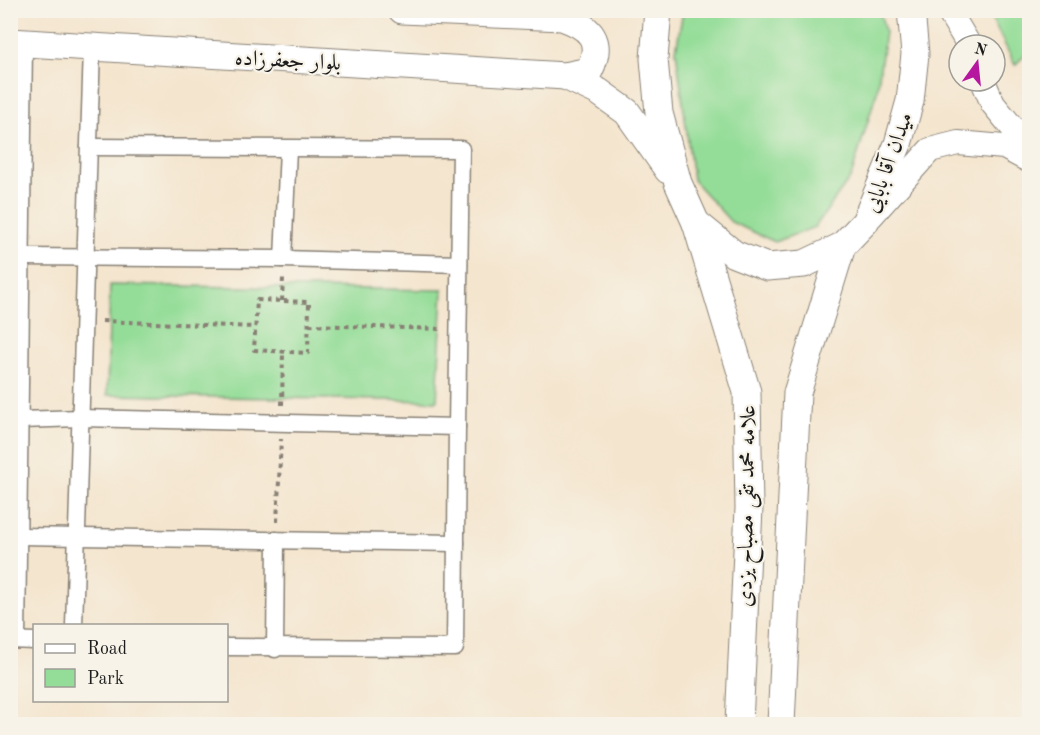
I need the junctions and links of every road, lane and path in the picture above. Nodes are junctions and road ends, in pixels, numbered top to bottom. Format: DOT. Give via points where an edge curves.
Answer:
graph roads {
  1 [pos="402,10"];
  2 [pos="658,10"];
  3 [pos="912,10"];
  4 [pos="948,10"];
  5 [pos="567,14"];
  6 [pos="962,33"];
  7 [pos="17,42"];
  8 [pos="92,47"];
  9 [pos="565,76"];
  10 [pos="988,93"];
  11 [pos="89,147"];
  12 [pos="288,149"];
  13 [pos="1029,149"];
  14 [pos="1029,162"];
  15 [pos="678,183"];
  16 [pos="865,222"];
  17 [pos="696,223"];
  18 [pos="842,246"];
  19 [pos="22,257"];
  20 [pos="86,258"];
  21 [pos="283,259"];
  22 [pos="459,264"];
  23 [pos="83,321"];
  24 [pos="309,325"];
  25 [pos="255,327"];
  26 [pos="458,329"];
  27 [pos="283,352"];
  28 [pos="80,418"];
  29 [pos="21,420"];
  30 [pos="281,423"];
  31 [pos="457,427"];
  32 [pos="76,535"];
  33 [pos="20,536"];
  34 [pos="276,540"];
  35 [pos="456,543"];
  36 [pos="74,624"];
  37 [pos="14,640"];
  38 [pos="33,641"];
  39 [pos="228,647"];
  40 [pos="275,649"];
  41 [pos="739,724"];
  42 [pos="781,724"];
  1 -- 5 [label="main road"];
  2 -- 15 [label="main road, میدان آقا بابایی" via="654,59 659,113"];
  3 -- 16 [label="main road, میدان آقا بابایی" via="915,54 909,101 898,144"];
  4 -- 6 [label="street"];
  5 -- 9 [label="main road" via="593,36 596,50 588,71"];
  7 -- 8 [label="main road, بلوار جعفرزاده"];
  7 -- 19 [label="street"];
  8 -- 9 [label="main road, بلوار جعفرزاده"];
  8 -- 11 [label="street"];
  9 -- 15 [label="main road" via="599,92 627,112"];
  10 -- 13 [label="street"];
  11 -- 12 [label="street"];
  11 -- 20 [label="street"];
  12 -- 21 [label="street"];
  12 -- 22 [label="street" via="461,149"];
  14 -- 16 [label="street" via="1004,147 958,143 930,150"];
  15 -- 17 [label="main road, میدان آقا بابایی"];
  16 -- 18 [label="main road, میدان آقا بابایی"];
  17 -- 18 [label="main road, میدان آقا بابایی" via="734,254 767,267 804,264"];
  17 -- 41 [label="main road, علامه محمد تقی مصباح یزدی" via="747,392 749,508"];
  18 -- 42 [label="main road, علامه محمد تقی مصباح یزدی" via="797,393"];
  19 -- 20 [label="street"];
  19 -- 29 [label="street"];
  20 -- 21 [label="street"];
  20 -- 23 [label="street"];
  21 -- 22 [label="street"];
  22 -- 26 [label="street"];
  23 -- 25 [label="path"];
  23 -- 28 [label="street"];
  24 -- 25 [label="path" via="309,302 257,300"];
  24 -- 26 [label="path"];
  24 -- 27 [label="path" via="308,353"];
  25 -- 27 [label="path" via="255,350"];
  26 -- 31 [label="street"];
  27 -- 30 [label="path"];
  28 -- 29 [label="street"];
  28 -- 30 [label="street"];
  28 -- 32 [label="street"];
  29 -- 33 [label="street"];
  30 -- 31 [label="street"];
  30 -- 34 [label="path"];
  31 -- 35 [label="street"];
  32 -- 33 [label="street"];
  32 -- 34 [label="street"];
  32 -- 36 [label="street"];
  33 -- 37 [label="street"];
  34 -- 35 [label="street"];
  34 -- 40 [label="street"];
  35 -- 40 [label="street" via="455,648"];
  37 -- 38 [label="street"];
  39 -- 40 [label="street"];
}
